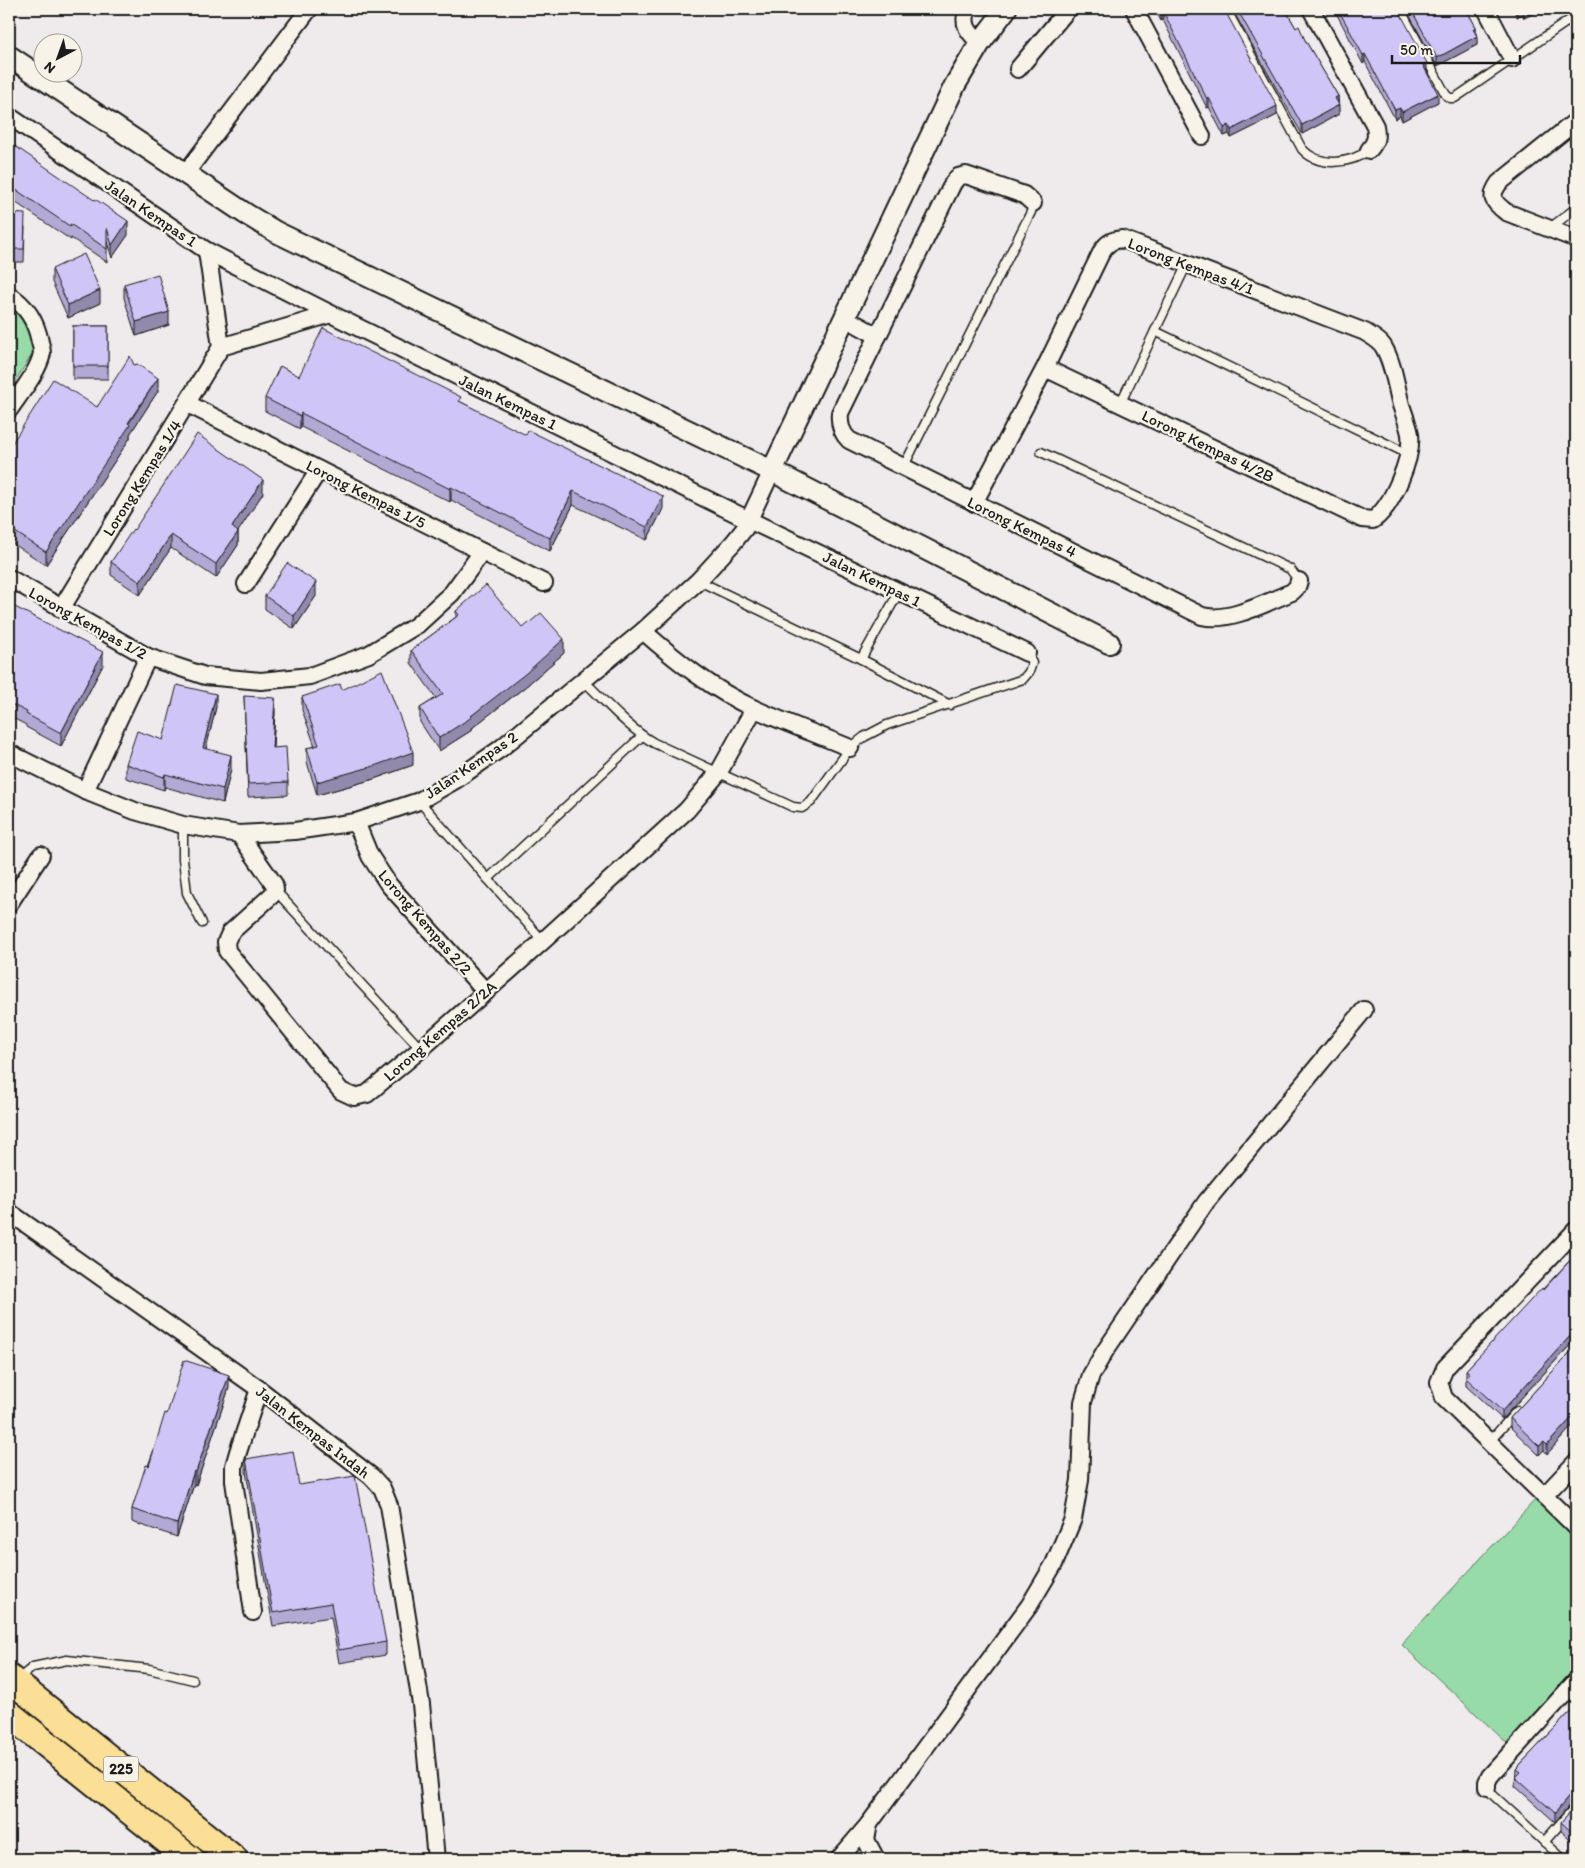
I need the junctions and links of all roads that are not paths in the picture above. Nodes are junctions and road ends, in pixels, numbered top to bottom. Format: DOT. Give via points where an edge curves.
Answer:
graph roads {
  1 [pos="309,9"];
  2 [pos="968,9"];
  3 [pos="1006,9"];
  4 [pos="1068,9"];
  5 [pos="1134,9"];
  6 [pos="1226,9"];
  7 [pos="1311,9"];
  8 [pos="1400,9"];
  9 [pos="1486,9"];
  10 [pos="1576,13"];
  11 [pos="980,43"];
  12 [pos="9,56"];
  13 [pos="1512,59"];
  14 [pos="1018,69"];
  15 [pos="9,116"];
  16 [pos="1576,121"];
  17 [pos="1202,136"];
  18 [pos="1369,150"];
  19 [pos="185,174"];
  20 [pos="1033,203"];
  21 [pos="1576,208"];
  22 [pos="1550,229"];
  23 [pos="1576,239"];
  24 [pos="207,251"];
  25 [pos="1188,264"];
  26 [pos="9,295"];
  27 [pos="330,314"];
  28 [pos="845,318"];
  29 [pos="1155,331"];
  30 [pos="878,336"];
  31 [pos="221,347"];
  32 [pos="1045,368"];
  33 [pos="188,404"];
  34 [pos="1120,404"];
  35 [pos="9,410"];
  36 [pos="1041,452"];
  37 [pos="1408,454"];
  38 [pos="903,468"];
  39 [pos="319,470"];
  40 [pos="772,471"];
  41 [pos="974,503"];
  42 [pos="749,520"];
  43 [pos="1373,520"];
  44 [pos="482,552"];
  45 [pos="9,578"];
  46 [pos="698,581"];
  47 [pos="1299,581"];
  48 [pos="544,583"];
  49 [pos="246,584"];
  50 [pos="899,592"];
  51 [pos="62,609"];
  52 [pos="643,631"];
  53 [pos="1109,643"];
  54 [pos="1028,653"];
  55 [pos="148,657"];
  56 [pos="861,659"];
  57 [pos="584,680"];
  58 [pos="950,705"];
  59 [pos="754,709"];
  60 [pos="642,736"];
  61 [pos="850,748"];
  62 [pos="9,753"];
  63 [pos="719,772"];
  64 [pos="85,791"];
  65 [pos="419,801"];
  66 [pos="356,822"];
  67 [pos="183,825"];
  68 [pos="239,834"];
  69 [pos="41,855"];
  70 [pos="488,879"];
  71 [pos="275,890"];
  72 [pos="9,904"];
  73 [pos="202,923"];
  74 [pos="543,941"];
  75 [pos="486,992"];
  76 [pos="1364,1010"];
  77 [pos="421,1049"];
  78 [pos="9,1212"];
  79 [pos="1576,1230"];
  80 [pos="259,1389"];
  81 [pos="1522,1406"];
  82 [pos="1489,1442"];
  83 [pos="1576,1462"];
  84 [pos="1544,1496"];
  85 [pos="1576,1527"];
  86 [pos="253,1612"];
  87 [pos="11,1680"];
  88 [pos="193,1680"];
  89 [pos="1576,1681"];
  90 [pos="9,1714"];
  91 [pos="1487,1787"];
  92 [pos="1576,1806"];
  93 [pos="869,1824"];
  94 [pos="1544,1842"];
  95 [pos="190,1859"];
  96 [pos="234,1859"];
  97 [pos="436,1859"];
  98 [pos="839,1859"];
  99 [pos="876,1859"];
  100 [pos="1563,1859"];
  1 -- 19 [label="street"];
  2 -- 11 [label="street" via="965,24 968,32"];
  3 -- 11 [label="street"];
  4 -- 14 [label="street"];
  5 -- 17 [label="street"];
  6 -- 18 [label="lane" via="1309,157 1318,161 1347,161 1359,158"];
  7 -- 18 [label="street" via="1374,126 1377,135"];
  8 -- 13 [label="lane" via="1450,98 1455,98"];
  9 -- 13 [label="street"];
  10 -- 13 [label="lane"];
  11 -- 28 [label="street" via="955,85"];
  12 -- 19 [label="street"];
  15 -- 24 [label="street, Jalan Kempas 1"];
  16 -- 22 [label="street" via="1494,190 1493,198 1506,212"];
  19 -- 40 [label="street" via="276,232"];
  20 -- 30 [label="street, Lorong Kempas 4" via="1024,196 966,175 958,177 952,183"];
  20 -- 38 [label="lane"];
  21 -- 22 [label="lane"];
  22 -- 23 [label="street"];
  24 -- 27 [label="street, Jalan Kempas 1"];
  24 -- 31 [label="street"];
  25 -- 29 [label="lane"];
  25 -- 32 [label="street, Lorong Kempas 4/1" via="1122,239 1110,242 1102,251"];
  25 -- 37 [label="street, Lorong Kempas 4/1" via="1365,332 1382,344 1410,434"];
  26 -- 35 [label="street" via="32,317 42,352 37,366"];
  27 -- 31 [label="street"];
  27 -- 42 [label="street, Jalan Kempas 1"];
  28 -- 30 [label="street"];
  28 -- 40 [label="street"];
  29 -- 34 [label="lane"];
  29 -- 37 [label="lane"];
  30 -- 38 [label="street, Lorong Kempas 4" via="839,421 849,440"];
  31 -- 33 [label="street, Lorong Kempas 1/4"];
  32 -- 34 [label="street, Lorong Kempas 4/2B"];
  32 -- 41 [label="street, Lorong Kempas 4/1"];
  33 -- 39 [label="street, Lorong Kempas 1/5"];
  33 -- 51 [label="street, Lorong Kempas 1/4"];
  34 -- 43 [label="street, Lorong Kempas 4/2B" via="1362,520"];
  36 -- 47 [label="lane" via="1290,569"];
  37 -- 43 [label="street, Lorong Kempas 4/1" via="1395,490 1383,511"];
  38 -- 41 [label="street, Lorong Kempas 4"];
  39 -- 44 [label="street, Lorong Kempas 1/5"];
  39 -- 49 [label="street"];
  40 -- 42 [label="street, Jalan Kempas 2"];
  40 -- 53 [label="street"];
  41 -- 47 [label="street, Lorong Kempas 4" via="1210,618 1230,616 1292,592"];
  42 -- 46 [label="street, Jalan Kempas 2"];
  42 -- 50 [label="street, Jalan Kempas 1"];
  44 -- 48 [label="street, Lorong Kempas 1/5"];
  44 -- 55 [label="street, Lorong Kempas 1/2" via="452,593 416,625 370,654 310,676 261,681 205,676"];
  45 -- 51 [label="street, Lorong Kempas 1/2"];
  46 -- 52 [label="street, Jalan Kempas 2"];
  46 -- 56 [label="lane"];
  50 -- 54 [label="street, Jalan Kempas 1"];
  50 -- 56 [label="lane"];
  51 -- 55 [label="street, Lorong Kempas 1/2"];
  52 -- 57 [label="street, Jalan Kempas 2"];
  52 -- 59 [label="street" via="697,675"];
  54 -- 58 [label="lane" via="1032,663 1024,679"];
  55 -- 64 [label="street"];
  56 -- 58 [label="lane"];
  57 -- 60 [label="lane"];
  57 -- 65 [label="street, Jalan Kempas 2" via="500,749"];
  58 -- 61 [label="lane" via="887,725"];
  59 -- 61 [label="street"];
  59 -- 63 [label="street, Lorong Kempas 2/2A"];
  60 -- 63 [label="lane"];
  60 -- 70 [label="lane"];
  61 -- 63 [label="lane" via="811,802 802,808 793,807"];
  62 -- 64 [label="street, Jalan Kempas 2"];
  63 -- 74 [label="street, Lorong Kempas 2/2A" via="687,810"];
  64 -- 67 [label="street, Jalan Kempas 2" via="135,811"];
  65 -- 66 [label="street, Jalan Kempas 2"];
  65 -- 70 [label="lane"];
  66 -- 68 [label="street, Jalan Kempas 2" via="295,831"];
  66 -- 75 [label="street, Lorong Kempas 2/2" via="370,856 389,885"];
  67 -- 68 [label="street, Jalan Kempas 2"];
  67 -- 73 [label="lane" via="187,893"];
  68 -- 71 [label="street"];
  69 -- 72 [label="street"];
  70 -- 74 [label="lane"];
  71 -- 77 [label="lane"];
  71 -- 77 [label="street, Lorong Kempas 2/2A" via="230,933 227,951 341,1091 354,1098 366,1094"];
  74 -- 75 [label="street, Lorong Kempas 2/2A"];
  75 -- 77 [label="street, Lorong Kempas 2/2A"];
  76 -- 93 [label="street" via="1206,1202 1105,1351 1091,1376 1083,1402 1080,1480 1073,1519 1054,1564 1029,1606"];
  78 -- 80 [label="street, Jalan Kempas Indah"];
  79 -- 82 [label="street" via="1445,1368 1439,1382 1444,1398"];
  80 -- 86 [label="street" via="234,1474"];
  80 -- 97 [label="street, Jalan Kempas Indah" via="371,1476 382,1488 389,1505 421,1704"];
  81 -- 82 [label="lane"];
  82 -- 84 [label="street"];
  83 -- 84 [label="street"];
  84 -- 85 [label="street"];
  87 -- 88 [label="lane" via="33,1667 67,1660 149,1669"];
  87 -- 96 [label="highway, 225"];
  89 -- 91 [label="street" via="1490,1776"];
  90 -- 95 [label="highway, 225"];
  91 -- 94 [label="lane"];
  92 -- 94 [label="lane"];
  93 -- 98 [label="street"];
  93 -- 99 [label="street" via="866,1840"];
  94 -- 100 [label="lane"];
}
